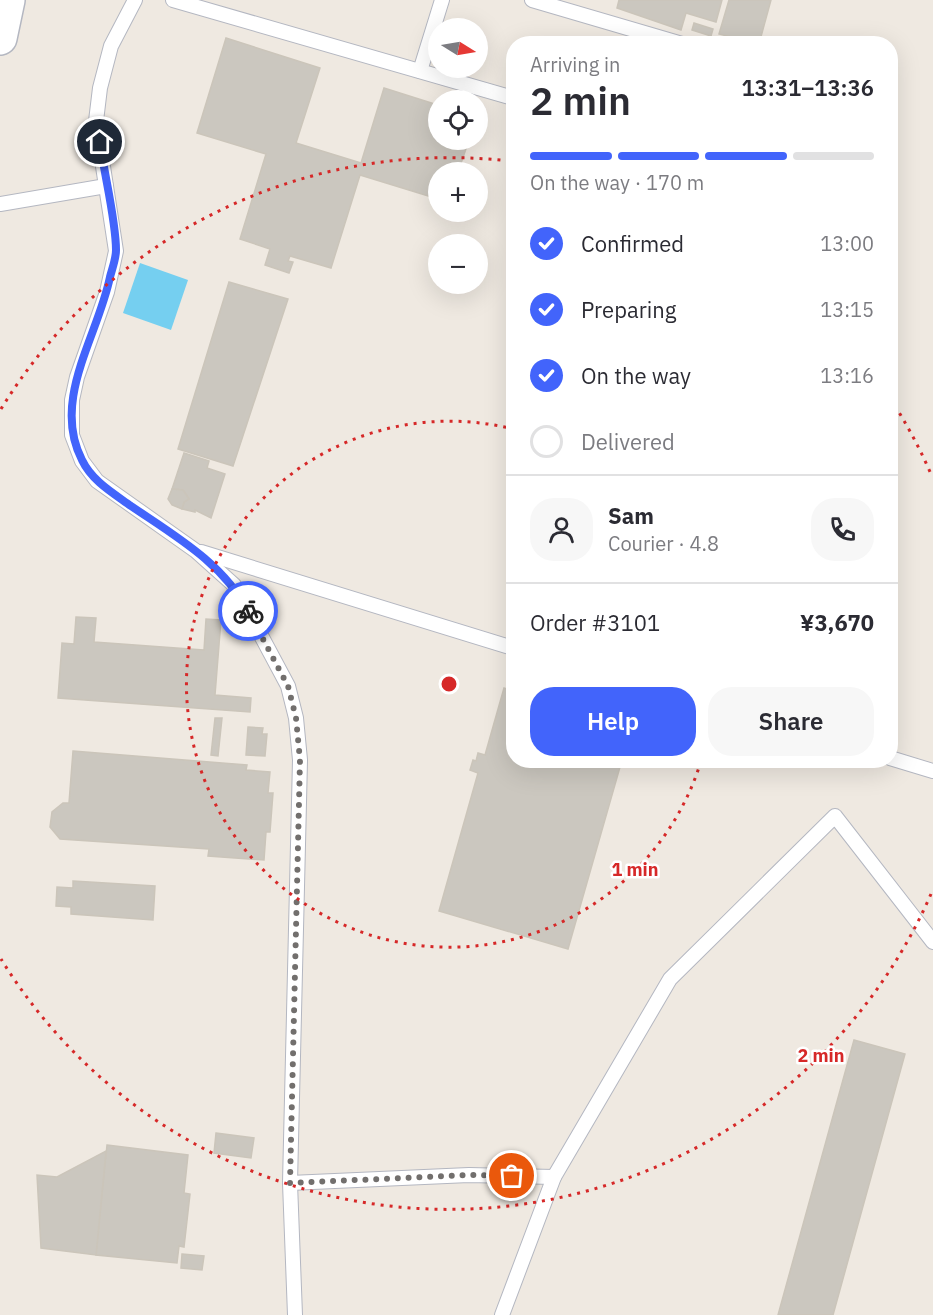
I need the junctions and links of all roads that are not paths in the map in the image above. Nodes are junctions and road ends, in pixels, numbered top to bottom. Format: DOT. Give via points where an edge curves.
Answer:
graph roads {
  1 [pos="8,0"];
  2 [pos="135,0"];
  3 [pos="173,0"];
  4 [pos="442,0"];
  5 [pos="532,0"];
  6 [pos="655,36"];
  7 [pos="0,38"];
  8 [pos="420,71"];
  9 [pos="506,96"];
  10 [pos="106,186"];
  11 [pos="0,204"];
  12 [pos="196,551"];
  13 [pos="506,646"];
  14 [pos="898,760"];
  15 [pos="933,771"];
  16 [pos="933,942"];
  17 [pos="554,1177"];
  18 [pos="290,1183"];
  19 [pos="295,1315"];
  20 [pos="502,1315"];
  1 -- 7 [label="main road"];
  2 -- 10 [label="lane" via="111,46 100,88 96,121"];
  3 -- 8 [label="lane"];
  4 -- 8 [label="lane"];
  5 -- 6 [label="lane"];
  8 -- 9 [label="lane"];
  10 -- 11 [label="lane"];
  10 -- 12 [label="lane" via="116,251 107,292 77,377 72,400 72,435 82,461 97,481"];
  12 -- 13 [label="lane"];
  12 -- 18 [label="lane" via="239,593 283,676 296,718 300,760"];
  14 -- 15 [label="lane"];
  16 -- 17 [label="lane" via="835,816 670,979"];
  17 -- 18 [label="lane" via="469,1175"];
  17 -- 20 [label="lane"];
  18 -- 19 [label="lane"];
}
